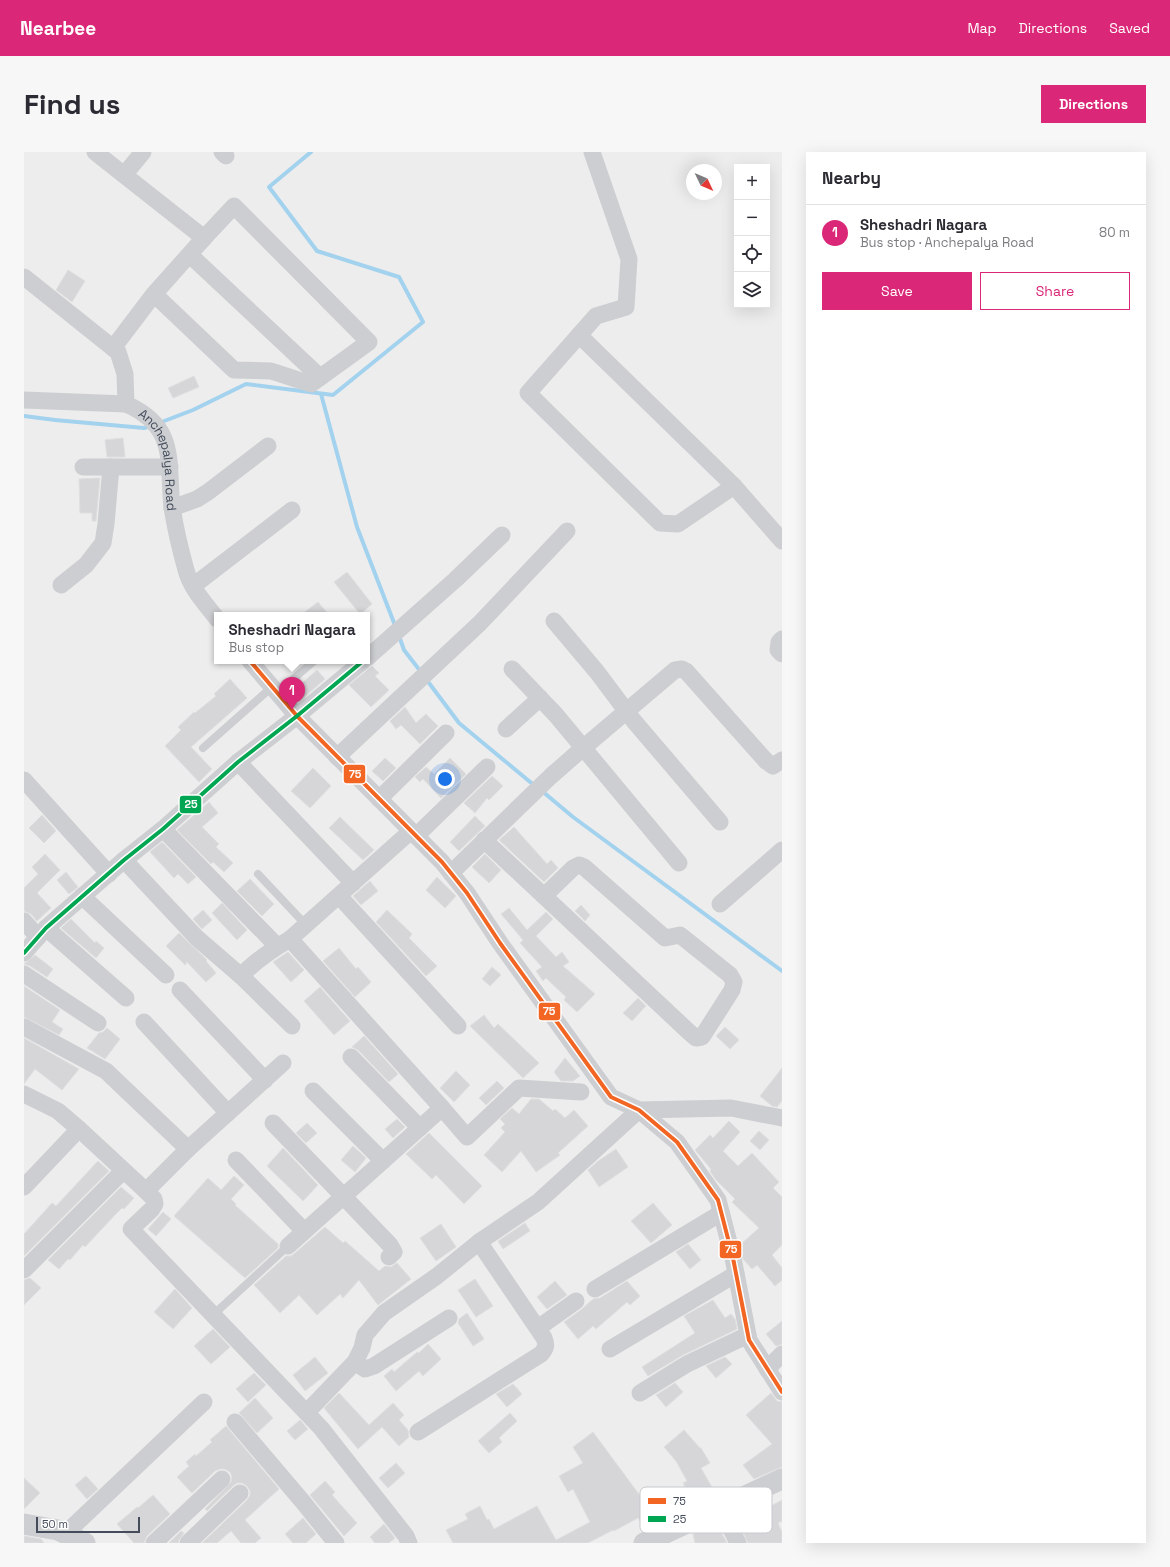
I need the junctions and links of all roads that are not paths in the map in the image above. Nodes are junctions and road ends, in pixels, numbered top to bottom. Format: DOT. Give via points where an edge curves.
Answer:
graph roads {
  1 [pos="95,152"];
  2 [pos="144,152"];
  3 [pos="592,152"];
  4 [pos="124,175"];
  5 [pos="204,238"];
  6 [pos="190,255"];
  7 [pos="24,277"];
  8 [pos="154,294"];
  9 [pos="579,335"];
  10 [pos="113,348"];
  11 [pos="320,377"];
  12 [pos="24,400"];
  13 [pos="126,404"];
  14 [pos="268,446"];
  15 [pos="83,467"];
  16 [pos="111,467"];
  17 [pos="170,467"];
  18 [pos="734,486"];
  19 [pos="172,508"];
  20 [pos="292,510"];
  21 [pos="567,531"];
  22 [pos="502,535"];
  23 [pos="782,541"];
  24 [pos="61,586"];
  25 [pos="193,586"];
  26 [pos="214,615"];
  27 [pos="554,620"];
  28 [pos="782,639"];
  29 [pos="782,654"];
  30 [pos="370,655"];
  31 [pos="253,664"];
  32 [pos="310,664"];
  33 [pos="359,664"];
  34 [pos="512,669"];
  35 [pos="275,690"];
  36 [pos="540,698"];
  37 [pos="628,711"];
  38 [pos="297,716"];
  39 [pos="506,729"];
  40 [pos="446,732"];
  41 [pos="203,748"];
  42 [pos="582,748"];
  43 [pos="337,757"];
  44 [pos="782,760"];
  45 [pos="238,762"];
  46 [pos="487,767"];
  47 [pos="24,780"];
  48 [pos="378,798"];
  49 [pos="720,822"];
  50 [pos="163,829"];
  51 [pos="414,834"];
  52 [pos="484,840"];
  53 [pos="782,850"];
  54 [pos="124,860"];
  55 [pos="679,863"];
  56 [pos="451,873"];
  57 [pos="108,874"];
  58 [pos="258,874"];
  59 [pos="354,883"];
  60 [pos="82,896"];
  61 [pos="339,896"];
  62 [pos="544,896"];
  63 [pos="720,904"];
  64 [pos="24,922"];
  65 [pos="306,925"];
  66 [pos="42,933"];
  67 [pos="284,943"];
  68 [pos="24,953"];
  69 [pos="24,974"];
  70 [pos="166,975"];
  71 [pos="241,976"];
  72 [pos="180,990"];
  73 [pos="126,998"];
  74 [pos="144,1022"];
  75 [pos="98,1023"];
  76 [pos="292,1026"];
  77 [pos="458,1026"];
  78 [pos="24,1027"];
  79 [pos="350,1058"];
  80 [pos="283,1063"];
  81 [pos="264,1080"];
  82 [pos="313,1091"];
  83 [pos="581,1092"];
  84 [pos="24,1094"];
  85 [pos="442,1108"];
  86 [pos="639,1110"];
  87 [pos="228,1113"];
  88 [pos="782,1118"];
  89 [pos="273,1123"];
  90 [pos="420,1128"];
  91 [pos="80,1129"];
  92 [pos="188,1149"];
  93 [pos="236,1160"];
  94 [pos="383,1162"];
  95 [pos="123,1171"];
  96 [pos="24,1187"];
  97 [pos="146,1191"];
  98 [pos="343,1195"];
  99 [pos="721,1213"];
  100 [pos="304,1231"];
  101 [pos="478,1242"];
  102 [pos="288,1246"];
  103 [pos="389,1257"];
  104 [pos="24,1270"];
  105 [pos="736,1274"];
  106 [pos="595,1289"];
  107 [pos="576,1301"];
  108 [pos="213,1315"];
  109 [pos="449,1318"];
  110 [pos="538,1328"];
  111 [pos="748,1335"];
  112 [pos="610,1350"];
  113 [pos="782,1354"];
  114 [pos="355,1362"];
  115 [pos="767,1369"];
  116 [pos="782,1392"];
  117 [pos="640,1393"];
  118 [pos="204,1402"];
  119 [pos="307,1412"];
  120 [pos="235,1422"];
  121 [pos="418,1432"];
  122 [pos="222,1479"];
  123 [pos="782,1479"];
  124 [pos="765,1487"];
  125 [pos="240,1493"];
  126 [pos="24,1524"];
  127 [pos="666,1533"];
  128 [pos="733,1533"];
  129 [pos="66,1534"];
  130 [pos="86,1543"];
  131 [pos="154,1543"];
  132 [pos="188,1543"];
  133 [pos="336,1543"];
  134 [pos="409,1543"];
  135 [pos="644,1543"];
  136 [pos="738,1543"];
  1 -- 4 [label="street"];
  2 -- 4 [label="street"];
  3 -- 9 [label="street" via="629,259 626,307 596,316"];
  4 -- 5 [label="street"];
  5 -- 6 [label="street"];
  5 -- 11 [label="street" via="234,206 369,342"];
  6 -- 8 [label="street"];
  6 -- 11 [label="street"];
  7 -- 10 [label="street"];
  8 -- 10 [label="street"];
  8 -- 11 [label="street" via="234,370 270,371 311,384"];
  9 -- 18 [label="street"];
  9 -- 18 [label="street" via="528,393 660,523 678,524"];
  10 -- 13 [label="street" via="118,352 125,374"];
  12 -- 13 [label="street, Anchepalya Road"];
  13 -- 17 [label="street, Anchepalya Road" via="139,410 160,429 169,450"];
  14 -- 19 [label="street" via="208,492"];
  15 -- 16 [label="street"];
  16 -- 17 [label="street"];
  16 -- 24 [label="street" via="103,543 86,565"];
  17 -- 19 [label="street, Anchepalya Road"];
  18 -- 23 [label="street"];
  19 -- 25 [label="street, Anchepalya Road" via="186,572"];
  20 -- 25 [label="street"];
  21 -- 43 [label="street" via="480,623"];
  22 -- 30 [label="street"];
  25 -- 26 [label="street, Anchepalya Road"];
  27 -- 37 [label="street"];
  28 -- 29 [label="street" via="778,650"];
  31 -- 35 [label="street"];
  32 -- 35 [label="lane"];
  33 -- 38 [label="street"];
  34 -- 36 [label="street"];
  35 -- 38 [label="street"];
  35 -- 41 [label="lane"];
  36 -- 39 [label="street"];
  36 -- 42 [label="street"];
  37 -- 42 [label="street"];
  37 -- 44 [label="street" via="675,670 682,669 766,761 773,766"];
  37 -- 49 [label="street"];
  38 -- 43 [label="street"];
  38 -- 45 [label="street"];
  40 -- 48 [label="street"];
  42 -- 52 [label="street"];
  42 -- 55 [label="street"];
  43 -- 48 [label="street"];
  45 -- 50 [label="street"];
  45 -- 59 [label="street"];
  46 -- 51 [label="street"];
  47 -- 57 [label="street"];
  48 -- 51 [label="street"];
  50 -- 54 [label="street"];
  50 -- 67 [label="street"];
  51 -- 56 [label="street"];
  51 -- 59 [label="street"];
  52 -- 56 [label="street"];
  52 -- 62 [label="street"];
  53 -- 63 [label="street"];
  54 -- 57 [label="street"];
  54 -- 71 [label="street" via="197,938"];
  56 -- 86 [label="street" via="611,1097"];
  57 -- 60 [label="street"];
  58 -- 65 [label="lane"];
  59 -- 61 [label="street"];
  60 -- 66 [label="street"];
  60 -- 70 [label="street"];
  61 -- 65 [label="street"];
  61 -- 77 [label="street"];
  62 -- 62 [label="street" via="689,1032 696,1038 702,1037 732,990 734,982 730,975 680,935 665,938 584,867 579,865 573,868"];
  64 -- 66 [label="street"];
  65 -- 67 [label="street"];
  66 -- 68 [label="street"];
  66 -- 73 [label="street"];
  67 -- 71 [label="street"];
  67 -- 85 [label="street"];
  69 -- 75 [label="street"];
  71 -- 76 [label="street"];
  72 -- 81 [label="street"];
  74 -- 87 [label="street"];
  78 -- 92 [label="street" via="106,1071"];
  79 -- 90 [label="street"];
  80 -- 81 [label="street"];
  81 -- 87 [label="street"];
  82 -- 94 [label="street"];
  83 -- 85 [label="street" via="519,1088 467,1137"];
  84 -- 91 [label="street" via="58,1112"];
  85 -- 90 [label="street"];
  86 -- 88 [label="street" via="731,1108"];
  86 -- 99 [label="street" via="677,1142 718,1200"];
  86 -- 101 [label="street" via="538,1202"];
  87 -- 92 [label="street"];
  89 -- 98 [label="street"];
  90 -- 94 [label="street"];
  91 -- 95 [label="street"];
  91 -- 96 [label="street"];
  92 -- 97 [label="street"];
  93 -- 100 [label="street"];
  94 -- 98 [label="street"];
  95 -- 97 [label="street"];
  95 -- 104 [label="street"];
  97 -- 108 [label="street" via="154,1199 155,1204 131,1228"];
  98 -- 100 [label="street"];
  98 -- 103 [label="street" via="392,1248 394,1252"];
  99 -- 105 [label="street"];
  99 -- 106 [label="street"];
  100 -- 102 [label="street"];
  101 -- 110 [label="street"];
  101 -- 114 [label="street" via="437,1276 384,1313 365,1335"];
  102 -- 108 [label="lane"];
  105 -- 111 [label="street"];
  105 -- 112 [label="street"];
  107 -- 110 [label="street"];
  108 -- 119 [label="street"];
  109 -- 114 [label="street" via="374,1366 364,1368"];
  110 -- 121 [label="street" via="546,1343 541,1354"];
  111 -- 115 [label="street"];
  111 -- 117 [label="street" via="687,1364"];
  113 -- 115 [label="street"];
  114 -- 119 [label="street"];
  115 -- 116 [label="street"];
  118 -- 129 [label="street"];
  119 -- 134 [label="street" via="344,1456"];
  120 -- 133 [label="street"];
  122 -- 131 [label="street"];
  123 -- 124 [label="street"];
  125 -- 132 [label="street"];
  126 -- 129 [label="street" via="58,1530"];
  127 -- 135 [label="street"];
  128 -- 136 [label="street"];
  129 -- 130 [label="street"];
}
